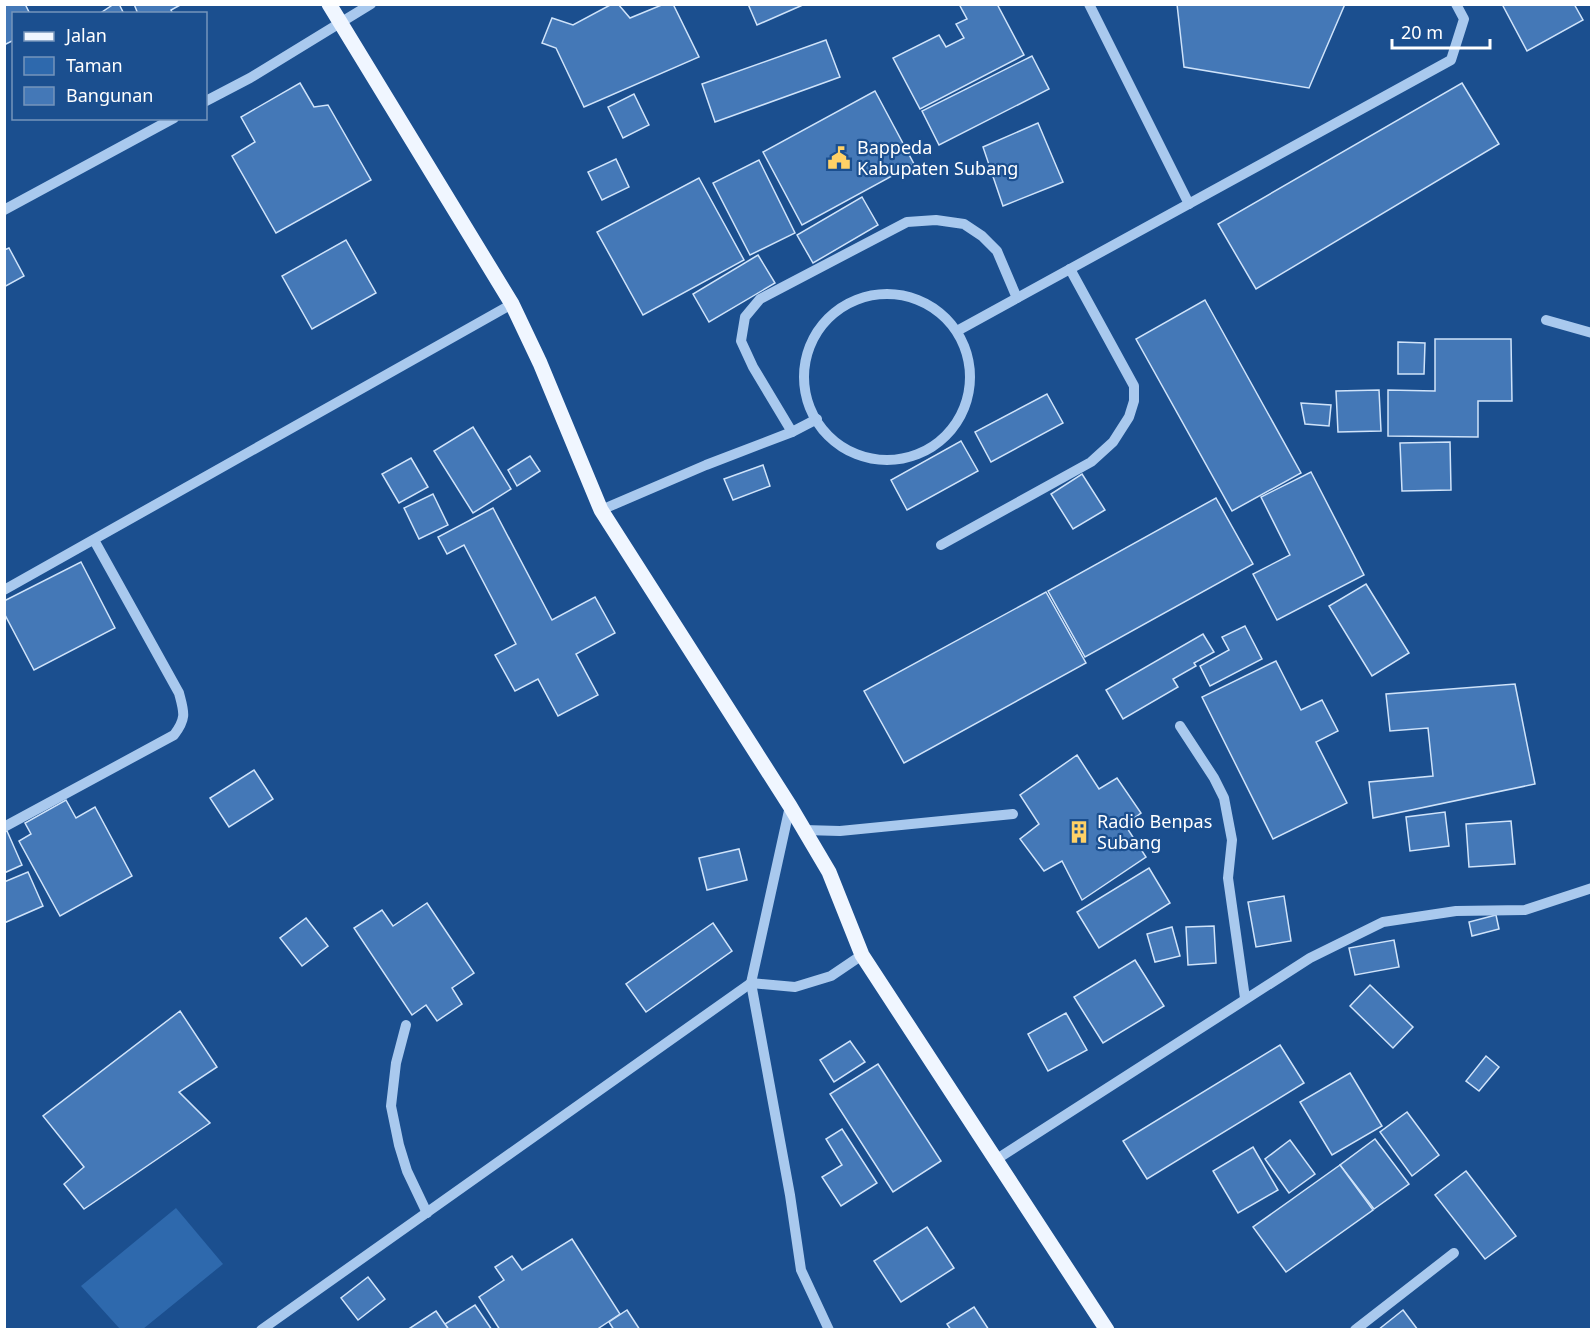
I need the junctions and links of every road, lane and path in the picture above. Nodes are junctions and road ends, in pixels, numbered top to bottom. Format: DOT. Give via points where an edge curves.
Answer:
graph roads {
  1 [pos="329,4"];
  2 [pos="371,4"];
  3 [pos="1089,4"];
  4 [pos="1456,4"];
  5 [pos="340,22"];
  6 [pos="207,101"];
  7 [pos="170,120"];
  8 [pos="1189,204"];
  9 [pos="4,210"];
  10 [pos="1070,269"];
  11 [pos="1017,298"];
  12 [pos="512,304"];
  13 [pos="1546,320"];
  14 [pos="957,331"];
  15 [pos="1592,333"];
  16 [pos="817,419"];
  17 [pos="792,432"];
  18 [pos="601,510"];
  19 [pos="94,540"];
  20 [pos="941,545"];
  21 [pos="4,590"];
  22 [pos="1180,726"];
  23 [pos="790,806"];
  24 [pos="1014,814"];
  25 [pos="4,827"];
  26 [pos="804,830"];
  27 [pos="1592,888"];
  28 [pos="862,955"];
  29 [pos="751,983"];
  30 [pos="1245,998"];
  31 [pos="406,1025"];
  32 [pos="997,1159"];
  33 [pos="427,1214"];
  34 [pos="1454,1253"];
  35 [pos="261,1329"];
  36 [pos="829,1329"];
  37 [pos="1107,1329"];
  38 [pos="1355,1329"];
  1 -- 5 [label="main road"];
  2 -- 5 [label="street"];
  3 -- 8 [label="street"];
  4 -- 8 [label="street" via="1464,19 1451,60"];
  5 -- 6 [label="street"];
  5 -- 12 [label="main road"];
  7 -- 9 [label="street"];
  8 -- 10 [label="street"];
  10 -- 11 [label="street"];
  10 -- 20 [label="street" via="1134,386 1129,417 1113,442 1091,462"];
  11 -- 14 [label="street"];
  11 -- 17 [label="street" via="997,251 982,236 964,224 936,220 907,222 760,299 745,317 741,341"];
  12 -- 18 [label="main road"];
  12 -- 19 [label="street"];
  13 -- 15 [label="street"];
  14 -- 16 [label="street" via="927,304 888,293 849,302 818,328 803,365 808,405"];
  14 -- 16 [label="street" via="971,369 965,409 941,442 906,459 865,459 830,439"];
  16 -- 17 [label="street"];
  17 -- 18 [label="street"];
  18 -- 23 [label="main road"];
  19 -- 21 [label="street"];
  19 -- 25 [label="street" via="179,693 184,712 182,724 174,735"];
  22 -- 30 [label="street" via="1224,798 1232,840 1228,878"];
  23 -- 26 [label="main road"];
  23 -- 29 [label="street"];
  24 -- 26 [label="street" via="840,831"];
  26 -- 28 [label="main road" via="829,873"];
  27 -- 30 [label="street" via="1525,910 1456,911 1383,922 1310,958"];
  28 -- 29 [label="street" via="831,976 795,987"];
  28 -- 32 [label="main road"];
  29 -- 33 [label="street"];
  29 -- 36 [label="street" via="801,1270"];
  30 -- 32 [label="street"];
  31 -- 33 [label="street" via="391,1106 406,1171"];
  32 -- 37 [label="main road"];
  33 -- 35 [label="street"];
  34 -- 38 [label="street"];
}
